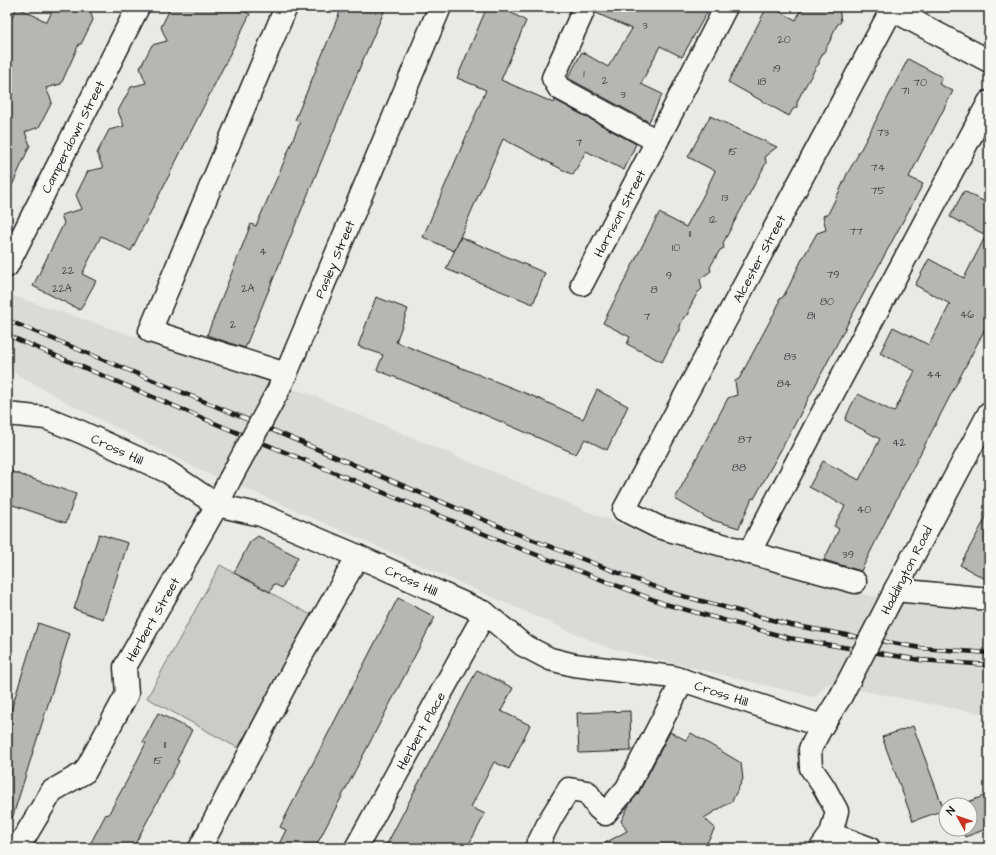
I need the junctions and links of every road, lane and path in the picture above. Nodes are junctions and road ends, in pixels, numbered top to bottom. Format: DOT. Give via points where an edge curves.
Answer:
graph roads {
  1 [pos="138,7"];
  2 [pos="286,7"];
  3 [pos="440,7"];
  4 [pos="585,7"];
  5 [pos="726,7"];
  6 [pos="891,8"];
  7 [pos="989,61"];
  8 [pos="989,102"];
  9 [pos="658,141"];
  10 [pos="7,266"];
  11 [pos="582,284"];
  12 [pos="283,381"];
  13 [pos="989,413"];
  14 [pos="7,414"];
  15 [pos="217,505"];
  16 [pos="749,553"];
  17 [pos="358,556"];
  18 [pos="855,582"];
  19 [pos="894,594"];
  20 [pos="989,599"];
  21 [pos="485,613"];
  22 [pos="683,680"];
  23 [pos="822,726"];
  24 [pos="826,841"];
  25 [pos="18,848"];
  26 [pos="200,848"];
  27 [pos="356,848"];
  28 [pos="536,848"];
  29 [pos="869,848"];
  1 -- 10 [label="street, Camperdown Street"];
  2 -- 12 [label="street" via="150,331"];
  3 -- 12 [label="street, Pasley Street"];
  4 -- 9 [label="street" via="553,78 559,88"];
  5 -- 9 [label="street, Harrison Street"];
  6 -- 7 [label="street"];
  6 -- 16 [label="street, Alcester Street" via="624,510 658,527"];
  8 -- 16 [label="street"];
  9 -- 11 [label="street, Harrison Street"];
  12 -- 15 [label="street, Pasley Street, bridge"];
  13 -- 19 [label="street, Haddington Road"];
  14 -- 15 [label="street, Cross Hill" via="46,418 84,433 168,472"];
  15 -- 17 [label="street, Cross Hill" via="261,516"];
  15 -- 25 [label="street, Herbert Street" via="125,667 127,694 85,772 52,791"];
  16 -- 18 [label="street"];
  17 -- 21 [label="street, Cross Hill"];
  17 -- 26 [label="street" via="292,672"];
  19 -- 20 [label="street"];
  19 -- 23 [label="street, Haddington Road, bridge" via="841,696"];
  21 -- 22 [label="street, Cross Hill" via="523,645 550,659 574,665"];
  21 -- 27 [label="street, Herbert Place"];
  22 -- 23 [label="street, Cross Hill"];
  22 -- 28 [label="street" via="627,788 605,814 587,792 570,789"];
  23 -- 24 [label="street, Haddington Road" via="810,749 811,768 838,811"];
  24 -- 29 [label="street"];
}
